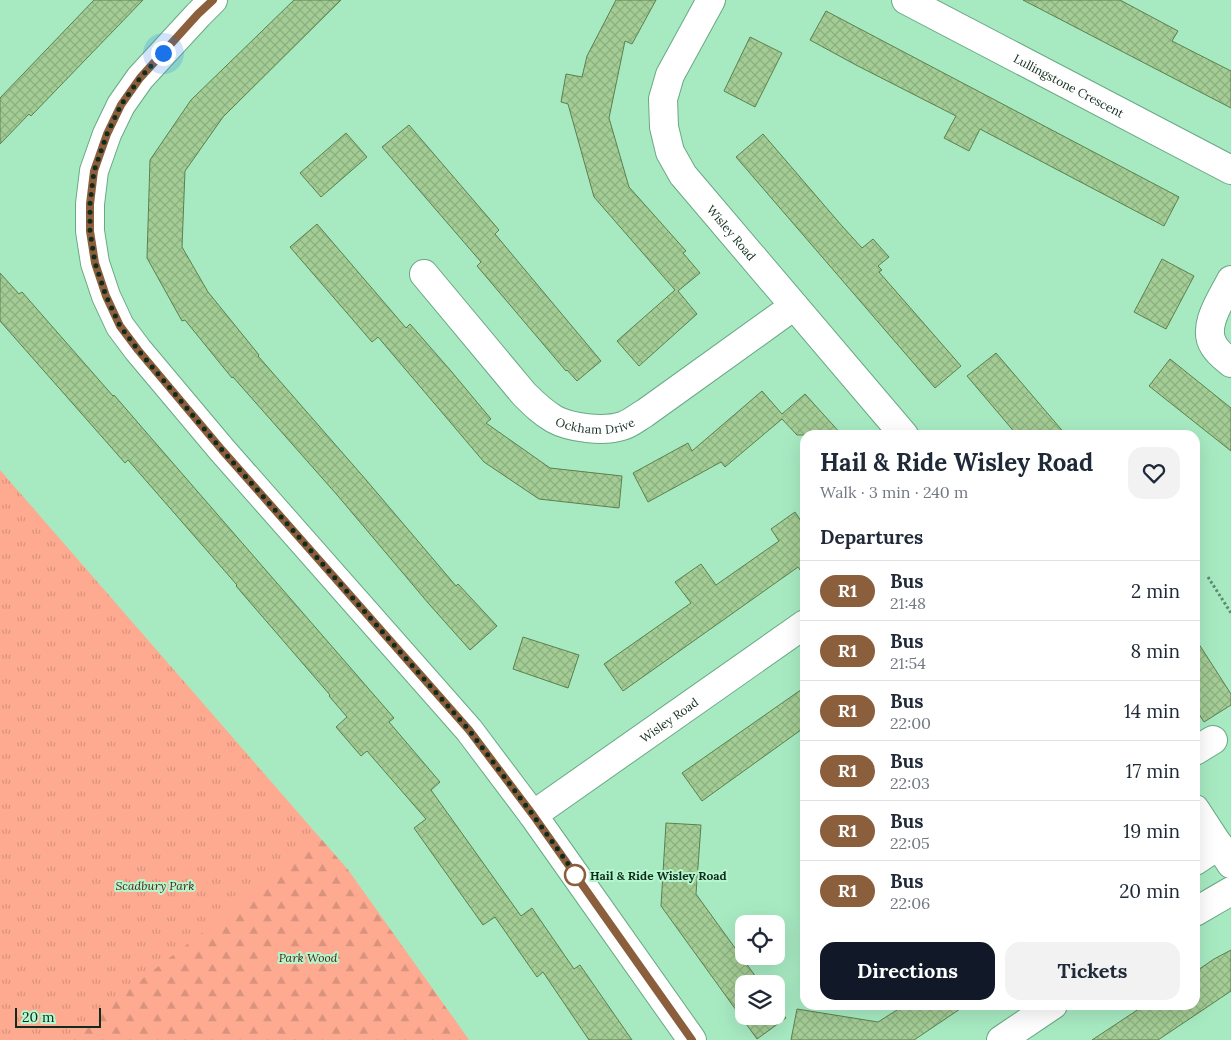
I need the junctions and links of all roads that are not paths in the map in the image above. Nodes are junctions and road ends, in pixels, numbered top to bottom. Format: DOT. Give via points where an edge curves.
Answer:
graph roads {
  1 [pos="213,0"];
  2 [pos="711,0"];
  3 [pos="906,0"];
  4 [pos="1231,170"];
  5 [pos="424,274"];
  6 [pos="1231,280"];
  7 [pos="794,306"];
  8 [pos="1231,363"];
  9 [pos="900,430"];
  10 [pos="800,628"];
  11 [pos="533,815"];
  12 [pos="1200,816"];
  13 [pos="1225,854"];
  14 [pos="1200,860"];
  15 [pos="1231,892"];
  16 [pos="1200,909"];
  17 [pos="1043,1010"];
  18 [pos="692,1040"];
  19 [pos="1001,1040"];
  1 -- 11 [label="street" via="140,78 121,105 107,134 94,171 90,204 95,263 106,296 120,326 138,350 469,730"];
  2 -- 7 [label="street, Wisley Road" via="670,75 663,99 664,127 670,152 683,175"];
  3 -- 4 [label="street, Lullingstone Crescent"];
  5 -- 7 [label="street, Ockham Drive" via="540,409 556,420 598,429 622,426 645,413"];
  6 -- 8 [label="street" via="1212,318 1210,330 1213,345"];
  7 -- 9 [label="street, Wisley Road"];
  10 -- 11 [label="street, Wisley Road"];
  11 -- 18 [label="street"];
  12 -- 13 [label="street"];
  13 -- 14 [label="street"];
  15 -- 16 [label="street"];
  17 -- 19 [label="street"];
}
